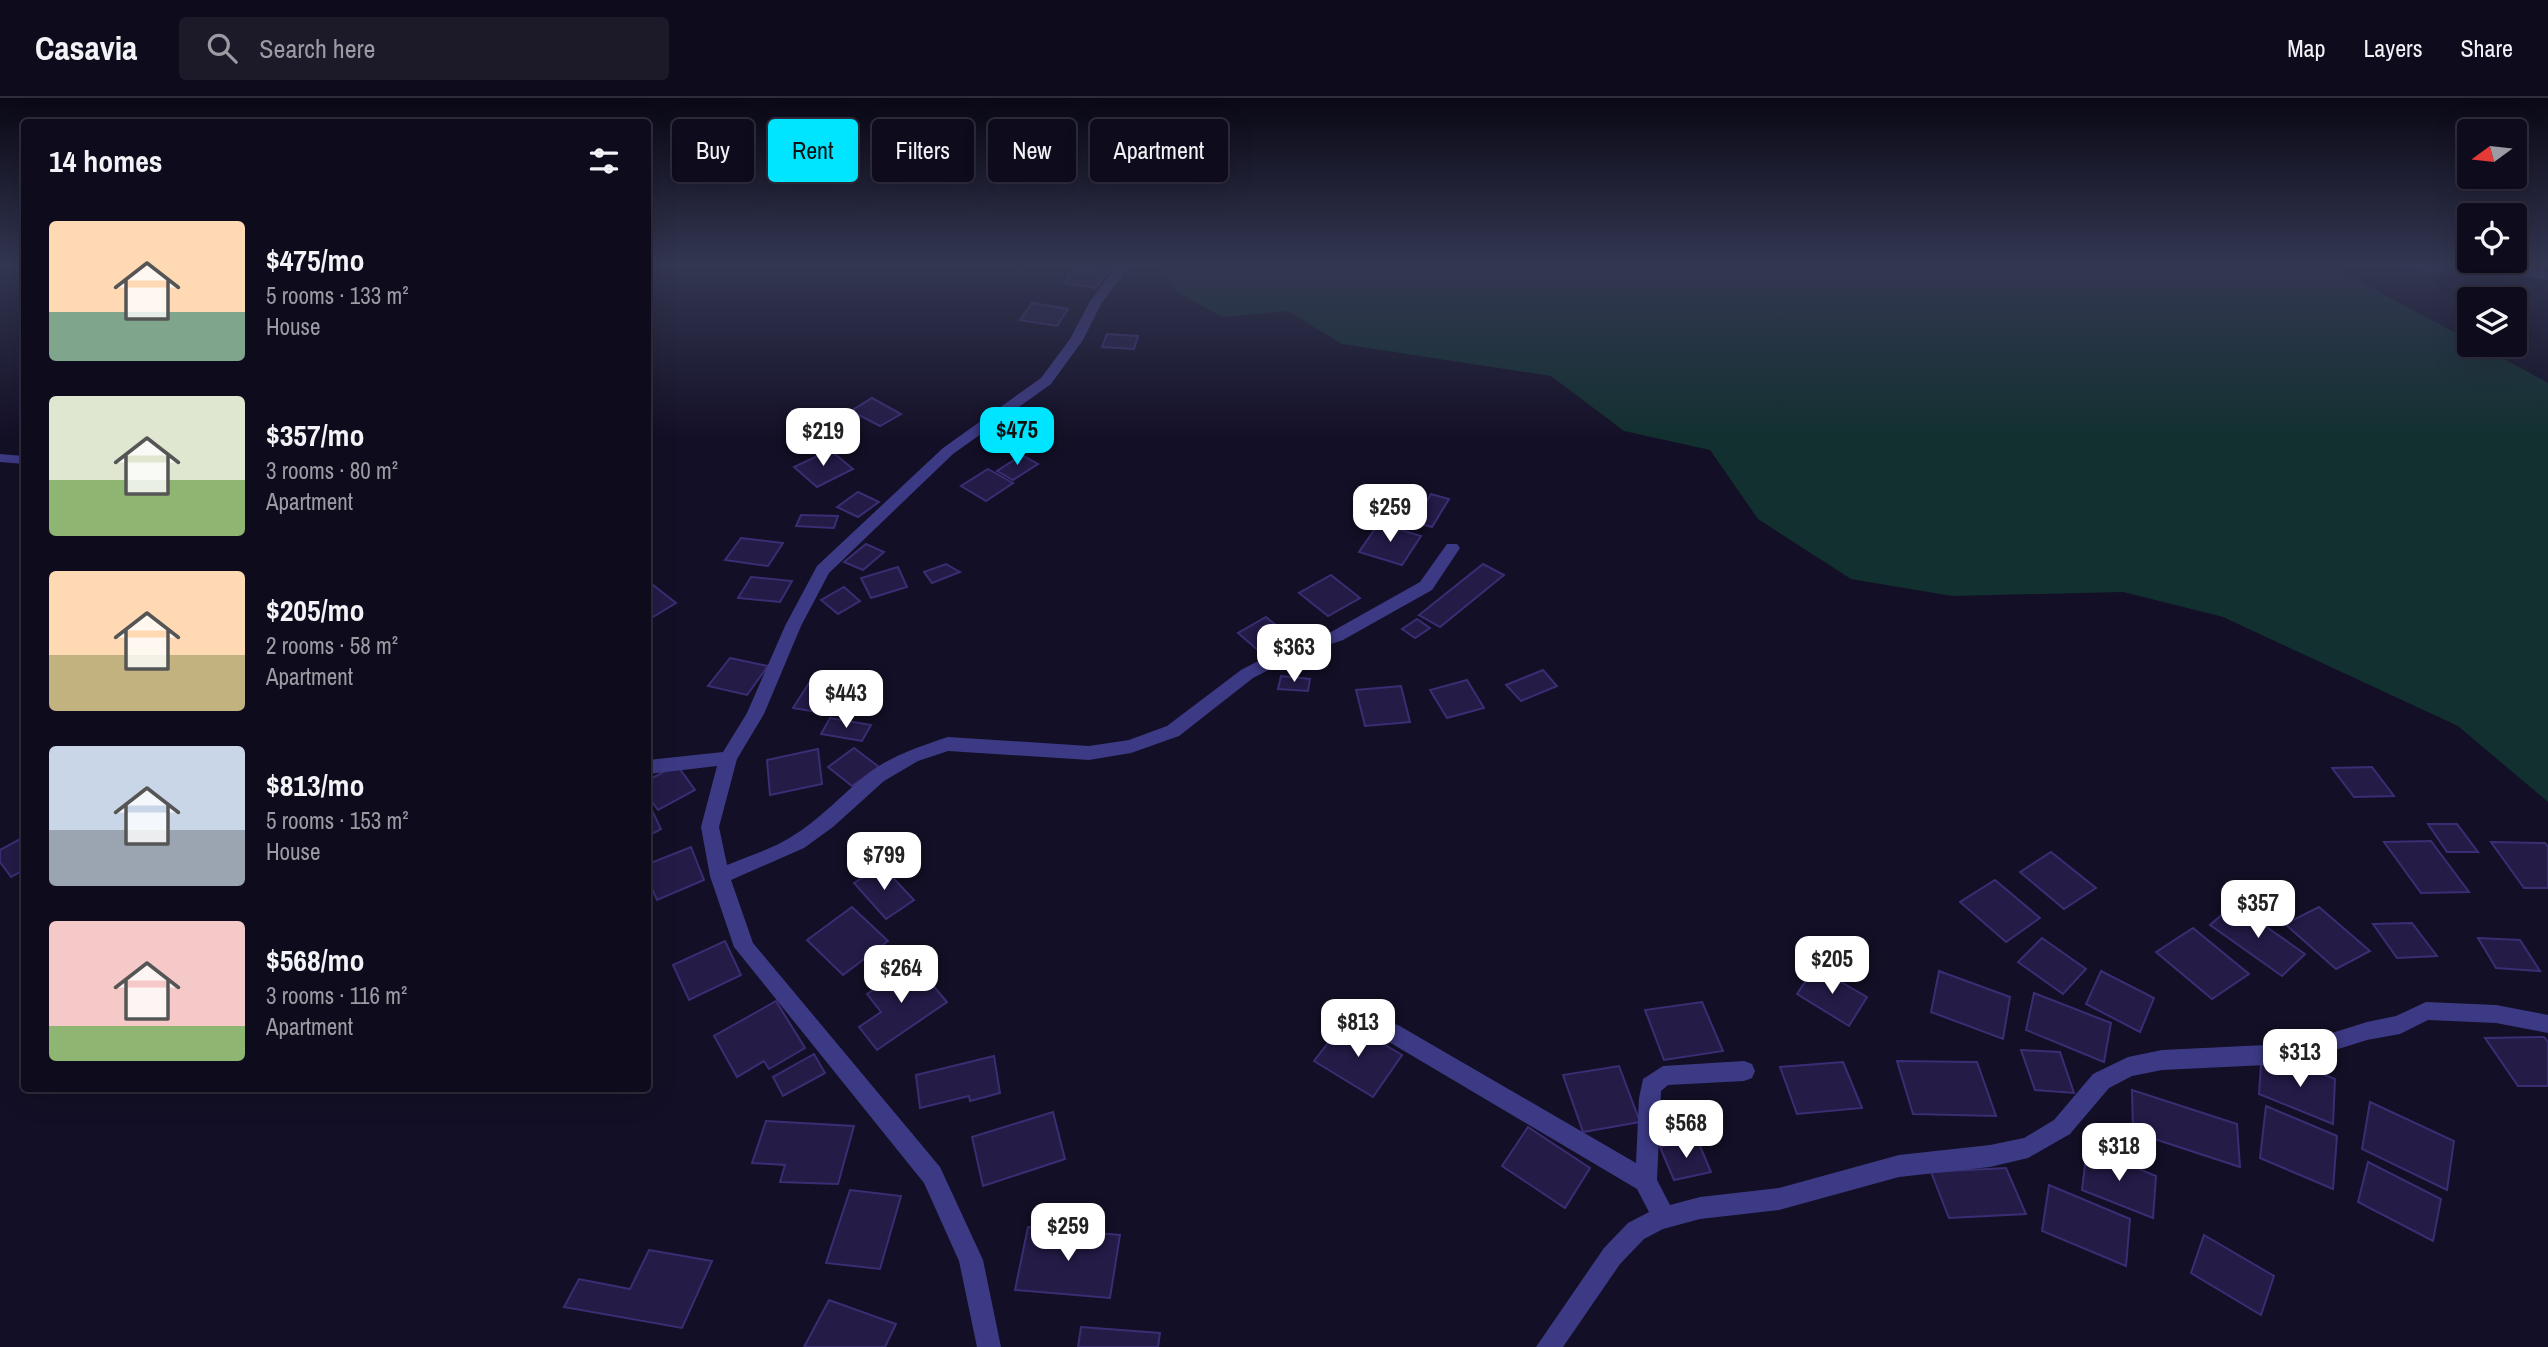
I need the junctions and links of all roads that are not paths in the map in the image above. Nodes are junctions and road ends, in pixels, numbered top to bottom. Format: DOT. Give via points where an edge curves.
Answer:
graph roads {
  1 [pos="1085,323"];
  2 [pos="0,458"];
  3 [pos="21,460"];
  4 [pos="1452,548"];
  5 [pos="728,758"];
  6 [pos="651,767"];
  7 [pos="720,876"];
  8 [pos="2548,1024"];
  9 [pos="1391,1032"];
  10 [pos="1744,1071"];
  11 [pos="1645,1181"];
  12 [pos="1665,1218"];
  13 [pos="989,1347"];
  14 [pos="1548,1347"];
  1 -- 5 [label="street" via="1046,382 948,451 823,570 755,714"];
  2 -- 3 [label="street"];
  4 -- 7 [label="street" via="1426,586 1337,636 1287,653 1247,674 1173,732 1089,753 948,744 912,756 878,776 797,843"];
  5 -- 6 [label="street"];
  5 -- 7 [label="street" via="710,827"];
  7 -- 13 [label="street" via="744,947 932,1175 971,1260"];
  8 -- 12 [label="street" via="2496,1014 2426,1011 2400,1025 2316,1047 2127,1067 2101,1082 2062,1128 2028,1147 1899,1166 1779,1199 1700,1208"];
  9 -- 11 [label="street"];
  10 -- 11 [label="street" via="1673,1074 1651,1086"];
  11 -- 12 [label="street"];
  12 -- 14 [label="street" via="1636,1231 1612,1256"];
}
